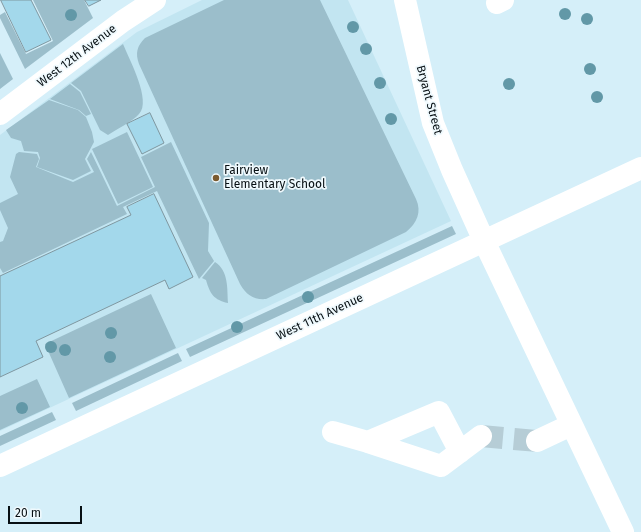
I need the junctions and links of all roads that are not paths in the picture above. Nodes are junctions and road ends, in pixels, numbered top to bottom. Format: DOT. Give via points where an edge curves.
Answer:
graph roads {
  1 [pos="155,0"];
  2 [pos="405,0"];
  3 [pos="0,114"];
  4 [pos="641,168"];
  5 [pos="484,241"];
  6 [pos="571,425"];
  7 [pos="333,432"];
  8 [pos="481,436"];
  9 [pos="537,441"];
  10 [pos="368,442"];
  11 [pos="460,452"];
  12 [pos="0,466"];
  13 [pos="622,532"];
  1 -- 3 [label="street, West 12th Avenue" via="123,21"];
  2 -- 5 [label="street, Bryant Street" via="433,123"];
  4 -- 5 [label="street, West 11th Avenue"];
  5 -- 6 [label="street, Bryant Street"];
  5 -- 12 [label="street, West 11th Avenue"];
  6 -- 9 [label="street"];
  6 -- 13 [label="street, Bryant Street"];
  7 -- 10 [label="street"];
  8 -- 11 [label="street"];
  10 -- 11 [label="street" via="441,466"];
  10 -- 11 [label="street" via="439,412"];
}
